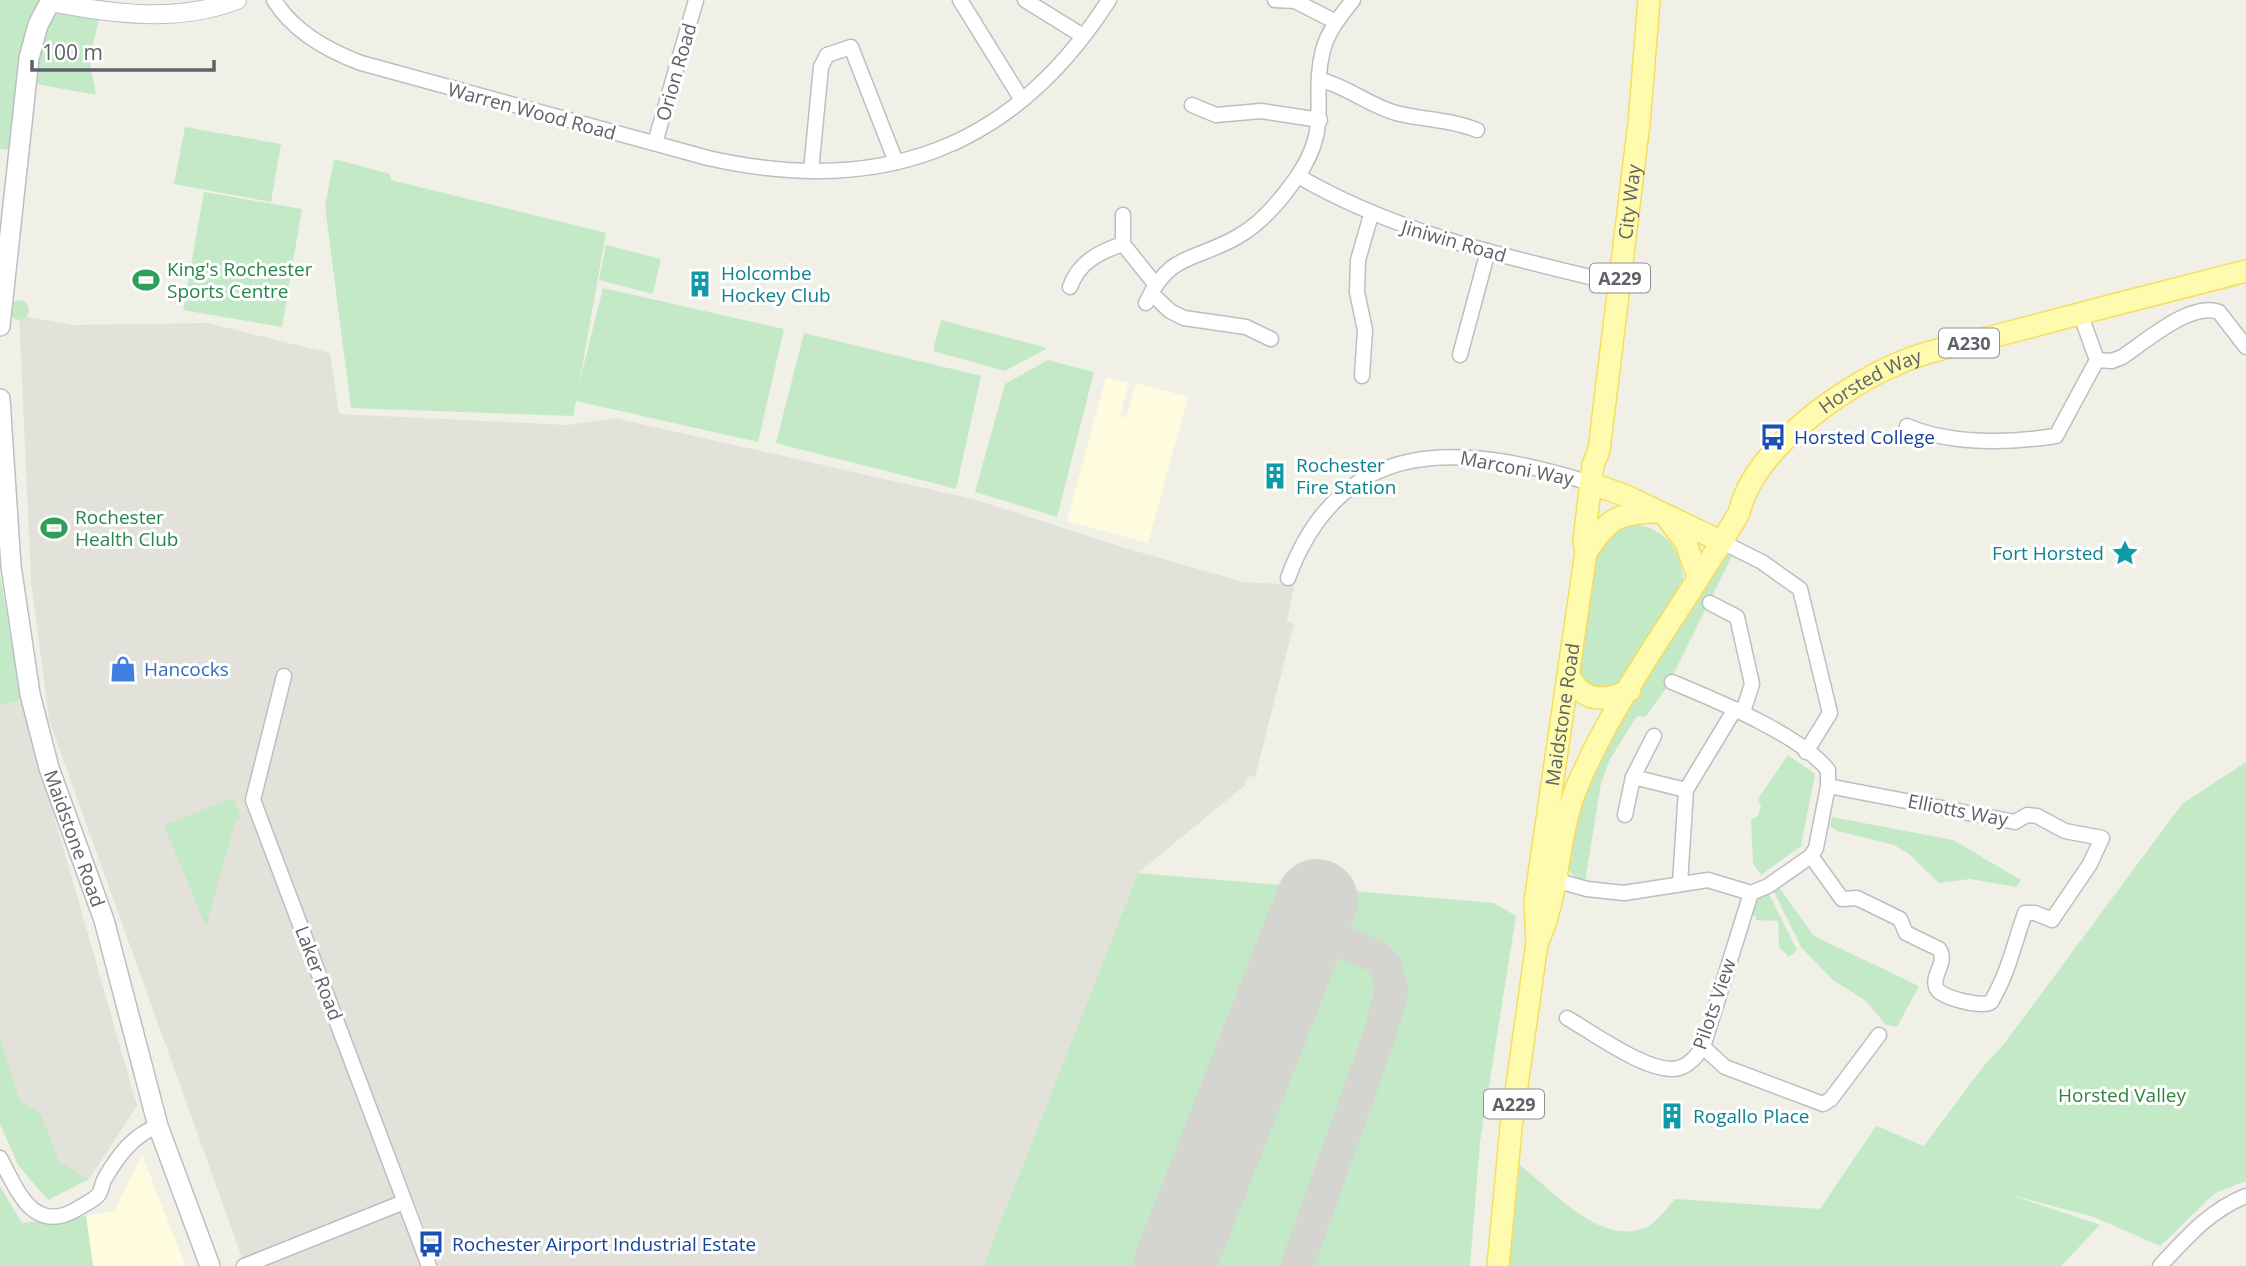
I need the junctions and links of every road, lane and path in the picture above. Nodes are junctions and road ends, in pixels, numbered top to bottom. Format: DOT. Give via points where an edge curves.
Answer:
graph roads {
  1 [pos="237,0"];
  2 [pos="274,0"];
  3 [pos="696,0"];
  4 [pos="960,0"];
  5 [pos="1025,0"];
  6 [pos="1109,0"];
  7 [pos="1275,0"];
  8 [pos="1353,0"];
  9 [pos="1649,0"];
  10 [pos="50,1"];
  11 [pos="216,4"];
  12 [pos="1336,22"];
  13 [pos="1083,36"];
  14 [pos="1321,80"];
  15 [pos="1022,100"];
  16 [pos="1192,105"];
  17 [pos="1320,120"];
  18 [pos="1477,130"];
  19 [pos="655,144"];
  20 [pos="896,162"];
  21 [pos="811,171"];
  22 [pos="1298,176"];
  23 [pos="1123,215"];
  24 [pos="1371,215"];
  25 [pos="1123,244"];
  26 [pos="1488,251"];
  27 [pos="2246,271"];
  28 [pos="1619,284"];
  29 [pos="1070,286"];
  30 [pos="1150,293"];
  31 [pos="2080,313"];
  32 [pos="0,326"];
  33 [pos="1271,339"];
  34 [pos="2246,347"];
  35 [pos="1460,355"];
  36 [pos="2097,360"];
  37 [pos="1362,376"];
  38 [pos="0,399"];
  39 [pos="1907,426"];
  40 [pos="1599,450"];
  41 [pos="1590,483"];
  42 [pos="1626,496"];
  43 [pos="1742,502"];
  44 [pos="1668,518"];
  45 [pos="1722,542"];
  46 [pos="1586,552"];
  47 [pos="1699,577"];
  48 [pos="1288,578"];
  49 [pos="1710,603"];
  50 [pos="284,676"];
  51 [pos="1569,677"];
  52 [pos="1672,682"];
  53 [pos="1630,690"];
  54 [pos="1739,710"];
  55 [pos="1654,736"];
  56 [pos="1806,752"];
  57 [pos="1633,777"];
  58 [pos="1828,786"];
  59 [pos="1686,790"];
  60 [pos="1625,815"];
  61 [pos="1811,856"];
  62 [pos="1555,880"];
  63 [pos="1680,883"];
  64 [pos="1751,893"];
  65 [pos="1537,943"];
  66 [pos="1567,1018"];
  67 [pos="1879,1035"];
  68 [pos="1703,1047"];
  69 [pos="158,1126"];
  70 [pos="0,1158"];
  71 [pos="2246,1196"];
  72 [pos="404,1202"];
  73 [pos="209,1266"];
  74 [pos="244,1266"];
  75 [pos="429,1266"];
  76 [pos="1498,1266"];
  77 [pos="2160,1266"];
  1 -- 11 [label="street"];
  2 -- 19 [label="street, Warren Wood Road" via="307,34 352,60"];
  3 -- 19 [label="street, Orion Road"];
  4 -- 15 [label="street"];
  5 -- 13 [label="street"];
  6 -- 13 [label="street, Warren Wood Road"];
  7 -- 12 [label="street" via="1294,1"];
  8 -- 12 [label="street"];
  9 -- 28 [label="main road, City Way / A229"];
  10 -- 11 [label="street" via="93,11 148,14 181,13"];
  10 -- 32 [label="main road" via="29,58"];
  12 -- 14 [label="street" via="1324,48"];
  13 -- 15 [label="street, Warren Wood Road" via="1057,70"];
  14 -- 17 [label="street"];
  14 -- 18 [label="street" via="1396,113 1458,122"];
  15 -- 20 [label="street, Warren Wood Road" via="975,134"];
  16 -- 17 [label="street" via="1216,115 1261,111"];
  17 -- 22 [label="street" via="1315,144"];
  19 -- 21 [label="street, Warren Wood Road" via="753,168"];
  20 -- 21 [label="street, Warren Wood Road"];
  20 -- 21 [label="street" via="851,47 827,55 821,67"];
  22 -- 24 [label="street, Jiniwin Road"];
  22 -- 30 [label="street" via="1269,212 1238,236 1176,263"];
  23 -- 25 [label="street"];
  24 -- 26 [label="street, Jiniwin Road"];
  24 -- 37 [label="street" via="1358,260 1357,292 1365,330"];
  25 -- 29 [label="street" via="1090,258 1075,272"];
  25 -- 30 [label="street"];
  26 -- 28 [label="street, Jiniwin Road"];
  26 -- 35 [label="street"];
  27 -- 31 [label="main road, Horsted Way / A230"];
  28 -- 40 [label="main road, City Way / A229"];
  30 -- 33 [label="street" via="1184,318 1246,327"];
  31 -- 36 [label="street"];
  31 -- 43 [label="main road, Horsted Way / A230" via="1899,363 1857,383 1793,432"];
  34 -- 36 [label="street" via="2219,312 2203,310 2182,318 2122,357"];
  36 -- 39 [label="street" via="2056,436 2011,442 1925,434"];
  38 -- 69 [label="main road, Maidstone Road" via="11,566 30,694 57,794 104,920"];
  40 -- 41 [label="main road, City Way / A229"];
  40 -- 42 [label="main road"];
  41 -- 42 [label="main road"];
  41 -- 46 [label="main road, Maidstone Road / A229"];
  41 -- 48 [label="street, Marconi Way" via="1469,456 1423,457 1399,463 1359,482 1332,504 1307,536"];
  42 -- 44 [label="main road"];
  43 -- 44 [label="main road" via="1712,522"];
  43 -- 45 [label="main road, Horsted Way / A230"];
  44 -- 45 [label="main road"];
  44 -- 46 [label="main road" via="1615,518"];
  44 -- 47 [label="main road" via="1686,543"];
  45 -- 47 [label="main road, Maidstone Road / A229"];
  45 -- 56 [label="street" via="1762,562 1800,589 1830,713"];
  46 -- 51 [label="main road, Maidstone Road / A229"];
  47 -- 53 [label="main road, Maidstone Road / A229"];
  49 -- 54 [label="street" via="1737,617 1752,684"];
  50 -- 72 [label="street, Laker Road" via="253,800"];
  51 -- 53 [label="main road" via="1575,687 1596,699 1606,700"];
  51 -- 65 [label="main road, Maidstone Road / A229" via="1535,902"];
  52 -- 54 [label="street"];
  53 -- 62 [label="main road, Maidstone Road / A229" via="1574,795"];
  54 -- 56 [label="street"];
  54 -- 59 [label="street"];
  55 -- 57 [label="street"];
  56 -- 58 [label="street" via="1828,769"];
  57 -- 59 [label="street"];
  57 -- 60 [label="street"];
  58 -- 61 [label="street"];
  58 -- 61 [label="street, Elliotts Way" via="2015,822 2027,815 2037,816 2065,831 2102,838 2052,920 2025,913 2014,952 1987,1006 1937,990 1943,958 1940,950 1905,933 1900,919 1856,897 1842,899"];
  59 -- 63 [label="street"];
  61 -- 64 [label="street"];
  62 -- 63 [label="street" via="1624,893"];
  62 -- 65 [label="main road, Maidstone Road / A229" via="1548,919"];
  63 -- 64 [label="street" via="1709,880"];
  64 -- 68 [label="street, Pilots View"];
  65 -- 76 [label="main road, Maidstone Road / A229" via="1511,1128"];
  66 -- 68 [label="street, Pilots View" via="1661,1069 1679,1068"];
  67 -- 68 [label="street" via="1823,1104 1725,1067"];
  69 -- 70 [label="street" via="142,1132 128,1147 99,1195 66,1215 48,1218 31,1209"];
  69 -- 73 [label="main road, Maidstone Road"];
  71 -- 77 [label="street" via="2226,1204 2198,1226"];
  72 -- 74 [label="street"];
  72 -- 75 [label="street, Laker Road"];
}
